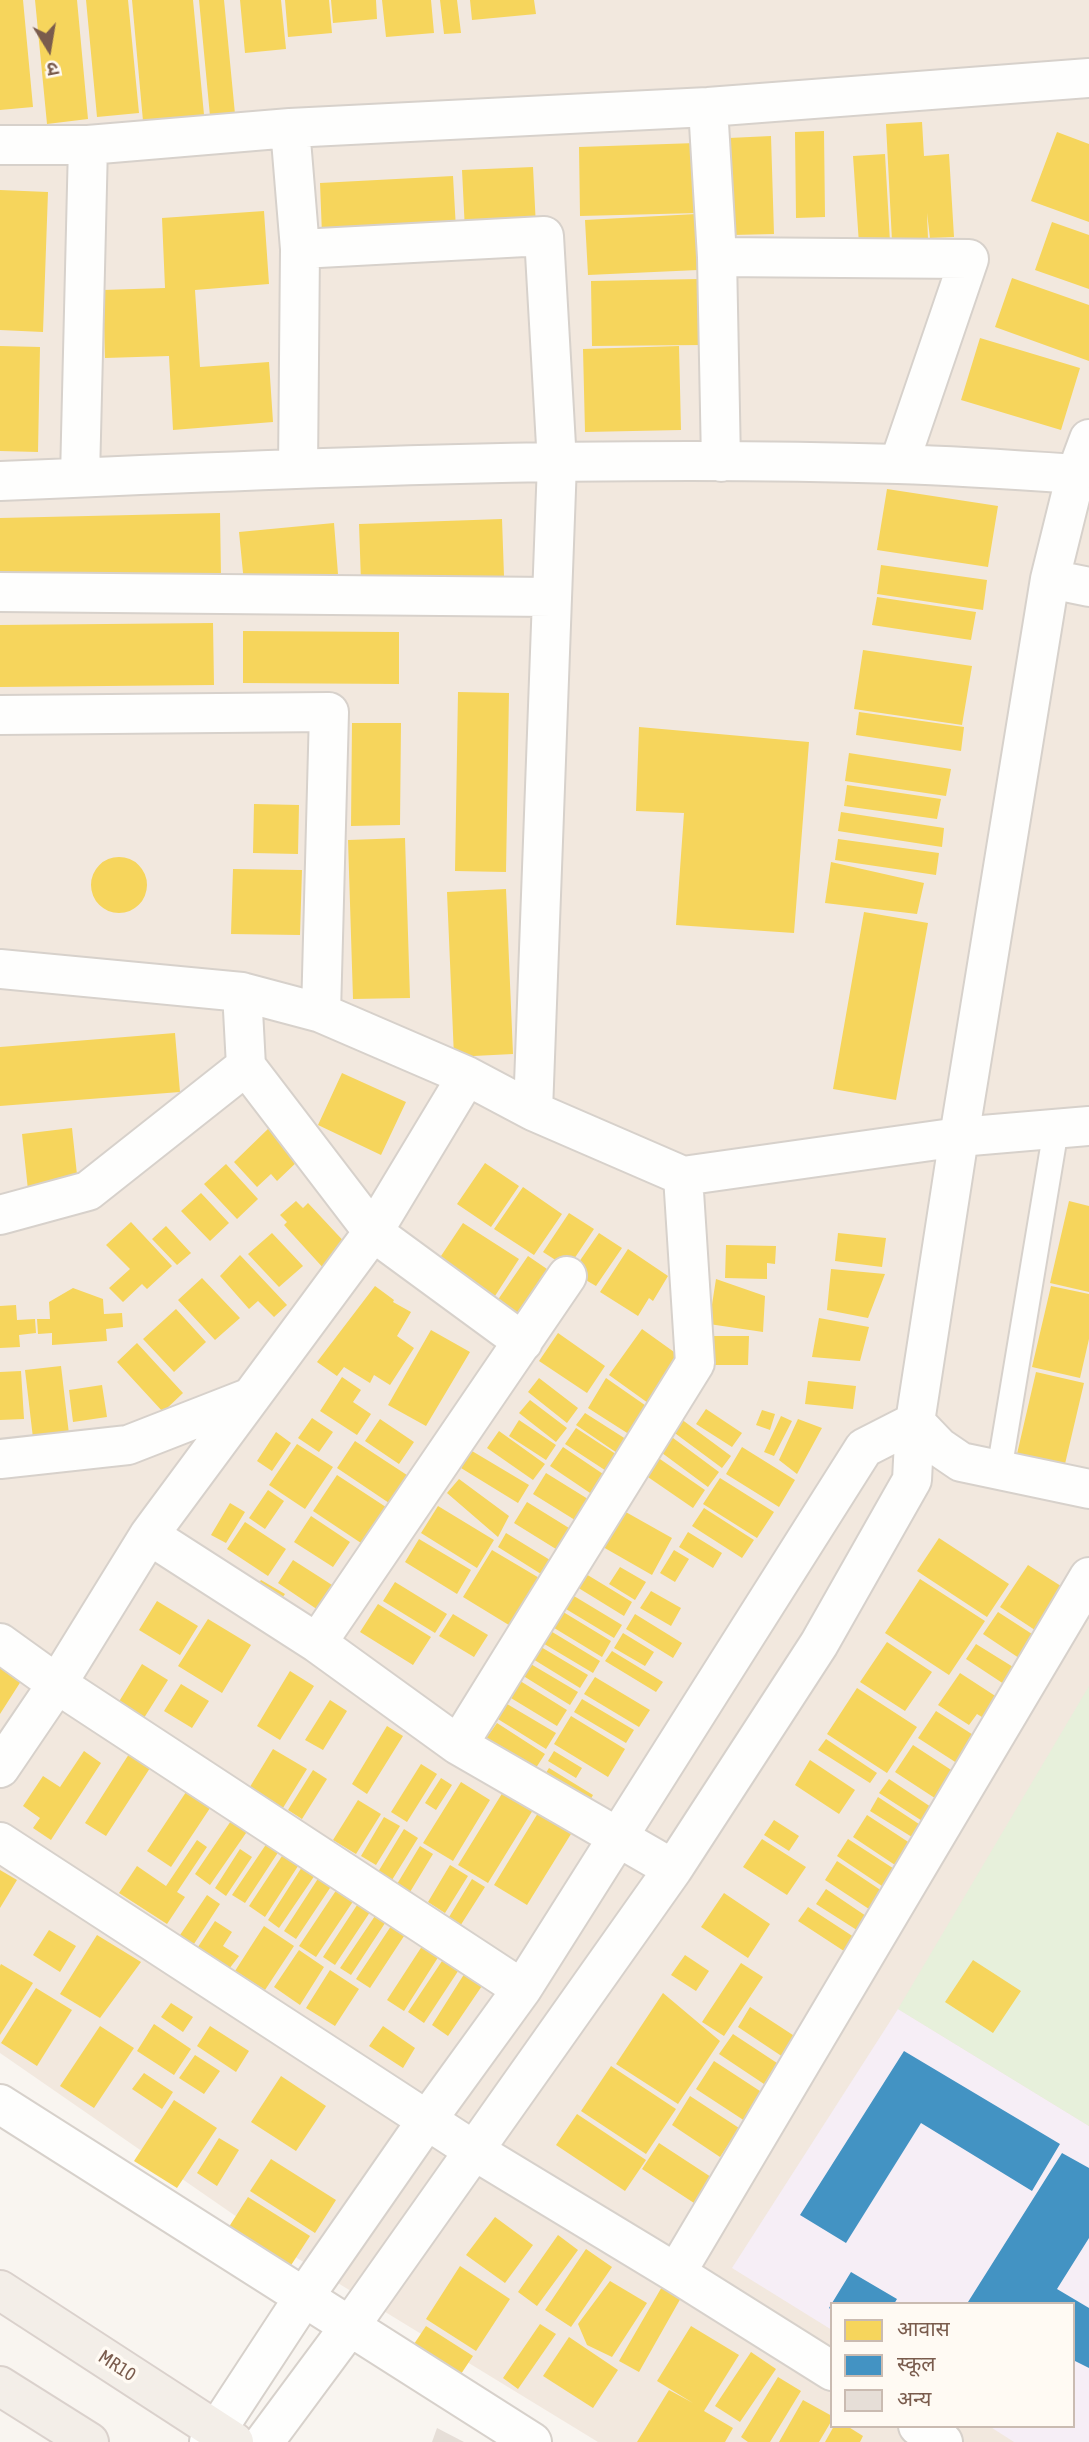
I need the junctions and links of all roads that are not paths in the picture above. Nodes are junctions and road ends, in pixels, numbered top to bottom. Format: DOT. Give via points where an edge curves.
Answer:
graph roads {
  1 [pos="1089,78"];
  2 [pos="708,107"];
  3 [pos="290,128"];
  4 [pos="0,145"];
  5 [pos="88,145"];
  6 [pos="300,249"];
  7 [pos="717,257"];
  8 [pos="1083,456"];
  9 [pos="721,462"];
  10 [pos="557,463"];
  11 [pos="899,464"];
  12 [pos="298,469"];
  13 [pos="79,478"];
  14 [pos="0,481"];
  15 [pos="1050,579"];
  16 [pos="1089,587"];
  17 [pos="0,592"];
  18 [pos="552,597"];
  19 [pos="0,715"];
  20 [pos="0,969"];
  21 [pos="242,992"];
  22 [pos="321,1013"];
  23 [pos="247,1066"];
  24 [pos="467,1076"];
  25 [pos="533,1111"];
  26 [pos="1072,1128"];
  27 [pos="959,1137"];
  28 [pos="683,1176"];
  29 [pos="0,1215"];
  30 [pos="373,1232"];
  31 [pos="567,1276"];
  32 [pos="523,1342"];
  33 [pos="251,1397"];
  34 [pos="915,1422"];
  35 [pos="0,1459"];
  36 [pos="999,1471"];
  37 [pos="1089,1489"];
  38 [pos="149,1535"];
  39 [pos="1089,1577"];
  40 [pos="0,1643"];
  41 [pos="317,1643"];
  42 [pos="57,1685"];
  43 [pos="458,1745"];
  44 [pos="0,1768"];
  45 [pos="618,1839"];
  46 [pos="0,1842"];
  47 [pos="673,1869"];
  48 [pos="522,1989"];
  49 [pos="0,2104"];
  50 [pos="427,2120"];
  51 [pos="472,2150"];
  52 [pos="676,2273"];
  53 [pos="0,2290"];
  54 [pos="304,2297"];
  55 [pos="350,2326"];
  56 [pos="830,2370"];
  57 [pos="0,2386"];
  58 [pos="921,2428"];
  59 [pos="220,2438"];
  60 [pos="89,2442"];
  61 [pos="264,2442"];
  62 [pos="532,2442"];
  63 [pos="943,2442"];
  1 -- 2 [label="street"];
  2 -- 3 [label="street"];
  2 -- 7 [label="street"];
  3 -- 5 [label="street"];
  3 -- 6 [label="street"];
  4 -- 5 [label="street"];
  5 -- 13 [label="street"];
  6 -- 10 [label="street" via="544,236"];
  6 -- 12 [label="street"];
  7 -- 9 [label="street"];
  7 -- 11 [label="street" via="969,259"];
  8 -- 11 [label="street"];
  8 -- 15 [label="street"];
  9 -- 10 [label="street"];
  9 -- 11 [label="street"];
  10 -- 12 [label="street"];
  10 -- 18 [label="street"];
  12 -- 13 [label="street"];
  13 -- 14 [label="street"];
  15 -- 16 [label="street"];
  15 -- 27 [label="street"];
  17 -- 18 [label="street"];
  18 -- 25 [label="street"];
  19 -- 22 [label="street" via="329,712"];
  20 -- 21 [label="street"];
  21 -- 22 [label="street"];
  21 -- 23 [label="street"];
  22 -- 24 [label="street"];
  23 -- 29 [label="street" via="89,1191"];
  23 -- 30 [label="street"];
  24 -- 25 [label="street"];
  24 -- 30 [label="street"];
  25 -- 28 [label="street"];
  26 -- 27 [label="street"];
  26 -- 36 [label="lane"];
  27 -- 28 [label="street"];
  27 -- 34 [label="street"];
  28 -- 43 [label="street" via="695,1363"];
  30 -- 32 [label="street"];
  30 -- 33 [label="street"];
  31 -- 32 [label="street"];
  32 -- 41 [label="street"];
  33 -- 35 [label="street" via="128,1445"];
  33 -- 38 [label="street"];
  34 -- 36 [label="street" via="961,1462"];
  34 -- 45 [label="street" via="864,1448"];
  34 -- 47 [label="street" via="912,1480 819,1644"];
  36 -- 37 [label="street"];
  38 -- 41 [label="street"];
  38 -- 42 [label="street"];
  39 -- 52 [label="street"];
  40 -- 42 [label="street"];
  41 -- 43 [label="street"];
  42 -- 44 [label="street"];
  42 -- 48 [label="street"];
  43 -- 45 [label="street"];
  45 -- 47 [label="street"];
  45 -- 48 [label="street"];
  46 -- 50 [label="street"];
  47 -- 51 [label="street"];
  48 -- 50 [label="street"];
  49 -- 54 [label="street"];
  50 -- 51 [label="street"];
  50 -- 54 [label="street"];
  51 -- 52 [label="street"];
  51 -- 55 [label="street"];
  52 -- 56 [label="street"];
  53 -- 59 [label="main road, MR10"];
  54 -- 55 [label="street"];
  54 -- 59 [label="street"];
  55 -- 61 [label="street"];
  55 -- 62 [label="street"];
  57 -- 60 [label="main road"];
  58 -- 63 [label="street"];
}
